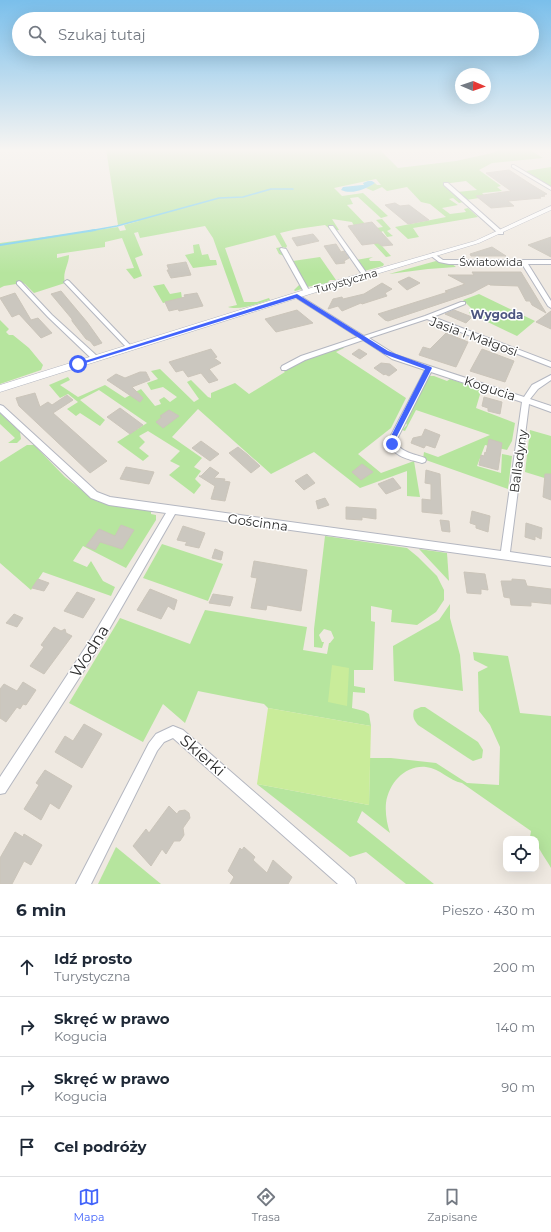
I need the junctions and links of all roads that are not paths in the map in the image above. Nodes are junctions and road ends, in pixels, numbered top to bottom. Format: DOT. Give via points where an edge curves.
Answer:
graph roads {
  1 [pos="453,190"];
  2 [pos="551,208"];
  3 [pos="331,227"];
  4 [pos="501,233"];
  5 [pos="283,249"];
  6 [pos="433,255"];
  7 [pos="524,262"];
  8 [pos="551,262"];
  9 [pos="365,275"];
  10 [pos="67,282"];
  11 [pos="20,283"];
  12 [pos="307,292"];
  13 [pos="297,296"];
  14 [pos="463,303"];
  15 [pos="551,306"];
  16 [pos="427,317"];
  17 [pos="362,338"];
  18 [pos="129,348"];
  19 [pos="95,358"];
  20 [pos="551,365"];
  21 [pos="284,368"];
  22 [pos="429,368"];
  23 [pos="551,377"];
  24 [pos="0,389"];
  25 [pos="526,400"];
  26 [pos="0,408"];
  27 [pos="551,409"];
  28 [pos="422,460"];
  29 [pos="172,510"];
  30 [pos="505,556"];
  31 [pos="551,562"];
  32 [pos="0,788"];
  33 [pos="83,884"];
  34 [pos="349,884"];
  1 -- 4 [label="street"];
  2 -- 4 [label="main road, Turystyczna"];
  3 -- 9 [label="street"];
  4 -- 6 [label="main road, Turystyczna"];
  5 -- 12 [label="street"];
  6 -- 7 [label="street, Światowida" via="441,261 450,262"];
  6 -- 9 [label="main road, Turystyczna"];
  7 -- 8 [label="street, Światowida"];
  7 -- 15 [label="street"];
  9 -- 12 [label="main road, Turystyczna"];
  10 -- 18 [label="street"];
  11 -- 19 [label="street" via="50,316"];
  12 -- 13 [label="main road, Turystyczna"];
  13 -- 17 [label="street, Kogucia"];
  13 -- 18 [label="main road, Turystyczna"];
  14 -- 16 [label="street"];
  16 -- 17 [label="street, Jasia i Małgosi"];
  16 -- 20 [label="street, Jasia i Małgosi"];
  17 -- 21 [label="street, Jasia i Małgosi" via="303,358"];
  17 -- 22 [label="street, Kogucia" via="394,356"];
  18 -- 19 [label="main road, Turystyczna"];
  19 -- 24 [label="main road, Turystyczna"];
  22 -- 25 [label="street, Kogucia"];
  22 -- 28 [label="street" via="392,441 393,447 397,450"];
  23 -- 25 [label="street" via="535,387"];
  25 -- 27 [label="street, Kogucia"];
  25 -- 30 [label="street, Balladyny"];
  26 -- 29 [label="street, Gościnna" via="94,495 109,501"];
  29 -- 30 [label="street, Gościnna"];
  29 -- 32 [label="street, Wodna" via="95,644"];
  30 -- 31 [label="street, Gościnna"];
  33 -- 34 [label="street, Skierki" via="153,746 160,738 174,732"];
}
